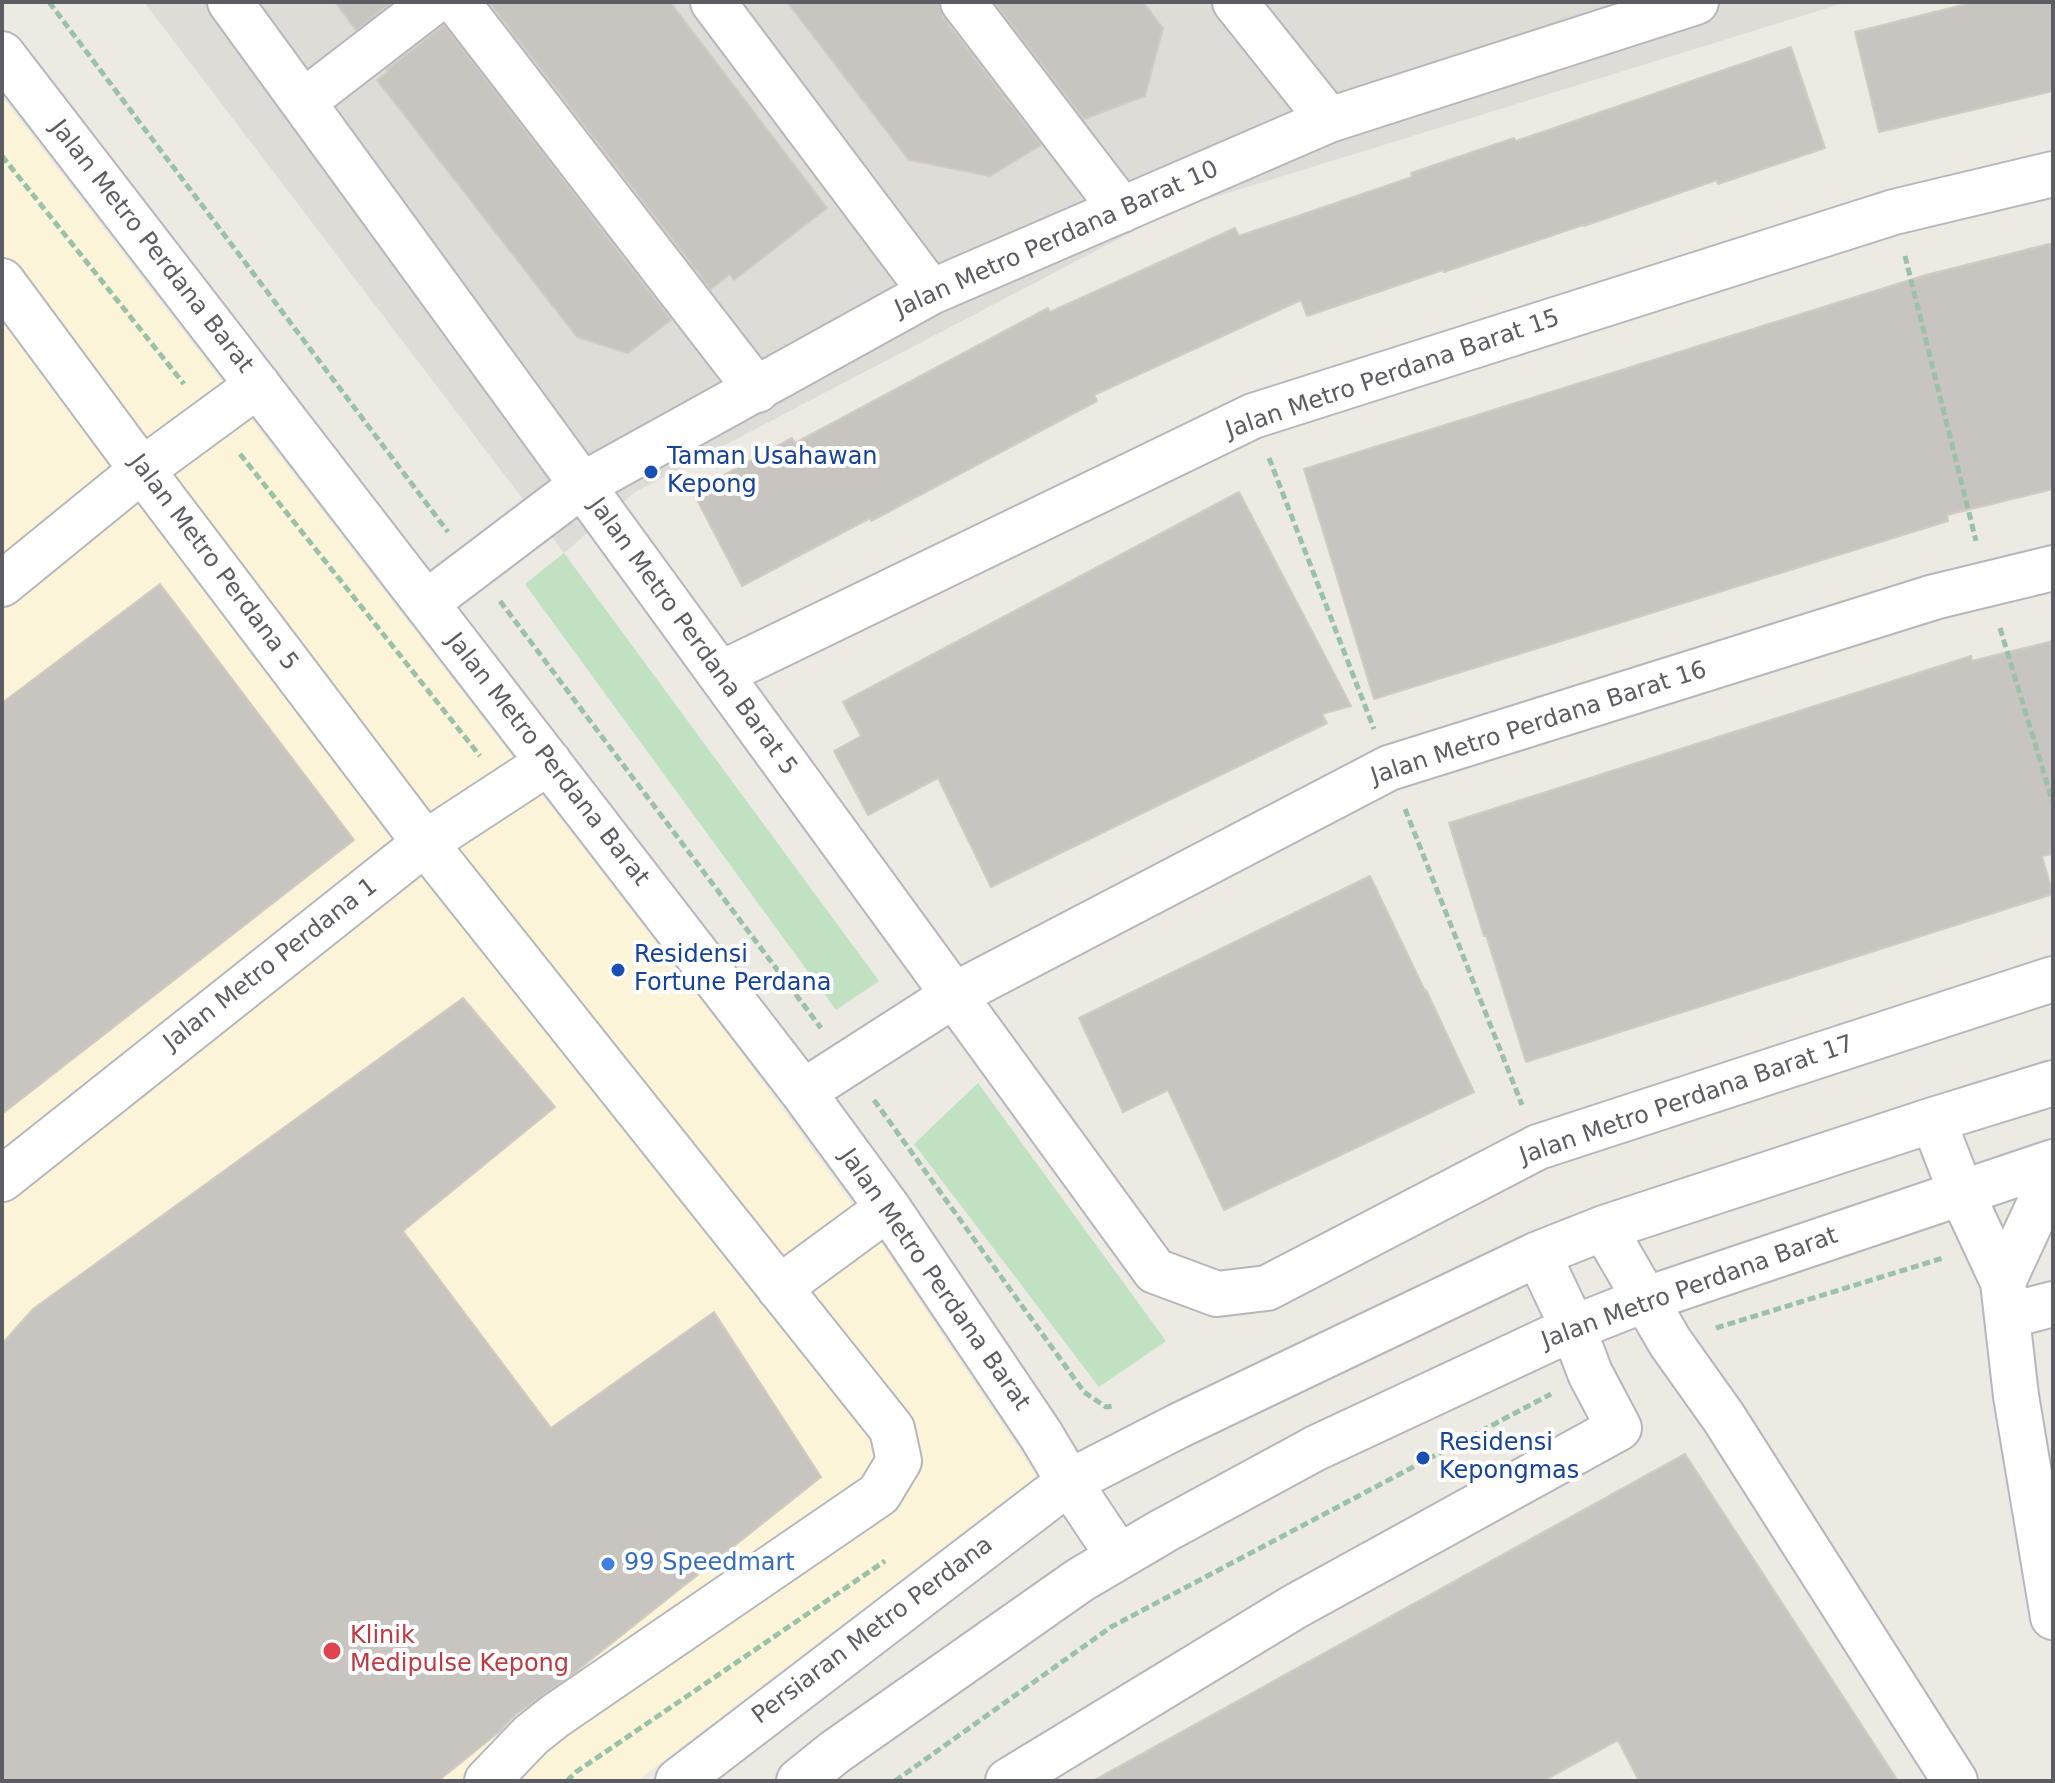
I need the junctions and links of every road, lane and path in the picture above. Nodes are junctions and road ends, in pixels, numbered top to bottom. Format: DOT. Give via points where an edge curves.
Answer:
graph roads {
  1 [pos="49,2"];
  2 [pos="230,2"];
  3 [pos="433,2"];
  4 [pos="457,2"];
  5 [pos="713,2"];
  6 [pos="963,2"];
  7 [pos="1235,2"];
  8 [pos="1696,2"];
  9 [pos="2,54"];
  10 [pos="303,102"];
  11 [pos="1329,120"];
  12 [pos="2053,174"];
  13 [pos="1122,210"];
  14 [pos="1894,212"];
  15 [pos="2,281"];
  16 [pos="931,292"];
  17 [pos="258,385"];
  18 [pos="757,390"];
  19 [pos="142,470"];
  20 [pos="582,485"];
  21 [pos="474,567"];
  22 [pos="2053,568"];
  23 [pos="2,584"];
  24 [pos="1987,584"];
  25 [pos="426,603"];
  26 [pos="720,674"];
  27 [pos="549,762"];
  28 [pos="2053,803"];
  29 [pos="425,843"];
  30 [pos="2053,979"];
  31 [pos="954,995"];
  32 [pos="810,1013"];
  33 [pos="2053,1083"];
  34 [pos="803,1092"];
  35 [pos="1933,1120"];
  36 [pos="2053,1162"];
  37 [pos="2,1179"];
  38 [pos="2053,1187"];
  39 [pos="1961,1192"];
  40 [pos="888,1208"];
  41 [pos="1604,1228"];
  42 [pos="1538,1254"];
  43 [pos="1907,1268"];
  44 [pos="1155,1271"];
  45 [pos="779,1288"];
  46 [pos="2005,1299"];
  47 [pos="1644,1300"];
  48 [pos="2053,1304"];
  49 [pos="1573,1328"];
  50 [pos="1670,1342"];
  51 [pos="1590,1373"];
  52 [pos="1069,1482"];
  53 [pos="1119,1557"];
  54 [pos="2053,1617"];
  55 [pos="487,1781"];
  56 [pos="678,1781"];
  57 [pos="799,1781"];
  58 [pos="895,1781"];
  59 [pos="1008,1781"];
  60 [pos="1955,1781"];
  1 -- 21 [label="path"];
  2 -- 10 [label="street, Jalan Metro Perdana Barat 5"];
  3 -- 10 [label="street"];
  4 -- 18 [label="street"];
  5 -- 16 [label="street"];
  6 -- 13 [label="street"];
  7 -- 11 [label="street"];
  8 -- 11 [label="street, Jalan Metro Perdana Barat 10"];
  9 -- 17 [label="street, Jalan Metro Perdana Barat"];
  10 -- 20 [label="street, Jalan Metro Perdana Barat 5"];
  11 -- 13 [label="street, Jalan Metro Perdana Barat 10"];
  12 -- 14 [label="street, Jalan Metro Perdana Barat 15"];
  13 -- 16 [label="street, Jalan Metro Perdana Barat 10"];
  14 -- 24 [label="path"];
  14 -- 26 [label="street, Jalan Metro Perdana Barat 15" via="1253,416"];
  15 -- 19 [label="street, Jalan Metro Perdana 5"];
  16 -- 18 [label="street, Jalan Metro Perdana Barat 10"];
  17 -- 19 [label="street"];
  17 -- 25 [label="street, Jalan Metro Perdana Barat"];
  18 -- 20 [label="street, Jalan Metro Perdana Barat 10"];
  19 -- 23 [label="street"];
  19 -- 29 [label="street, Jalan Metro Perdana 5"];
  20 -- 21 [label="street, Jalan Metro Perdana Barat 10"];
  20 -- 26 [label="street, Jalan Metro Perdana Barat 5"];
  21 -- 25 [label="street, Jalan Metro Perdana Barat 10"];
  21 -- 32 [label="path"];
  22 -- 24 [label="street, Jalan Metro Perdana Barat 16"];
  24 -- 28 [label="path"];
  24 -- 31 [label="street, Jalan Metro Perdana Barat 16" via="1389,768"];
  25 -- 27 [label="street, Jalan Metro Perdana Barat"];
  26 -- 31 [label="street, Jalan Metro Perdana Barat 5"];
  27 -- 29 [label="street, Jalan Metro Perdana 1"];
  27 -- 34 [label="street, Jalan Metro Perdana Barat"];
  29 -- 37 [label="street, Jalan Metro Perdana 1"];
  29 -- 45 [label="street, Jalan Metro Perdana 5"];
  30 -- 44 [label="street, Jalan Metro Perdana Barat 17" via="1538,1147 1267,1288 1217,1294"];
  31 -- 34 [label="street, Jalan Metro Perdana Barat 16"];
  31 -- 44 [label="street, Jalan Metro Perdana Barat 5"];
  33 -- 35 [label="street"];
  34 -- 40 [label="street, Jalan Metro Perdana Barat"];
  35 -- 39 [label="street"];
  35 -- 41 [label="street"];
  36 -- 39 [label="street, Jalan Metro Perdana Barat"];
  38 -- 46 [label="street" via="2041,1200"];
  39 -- 46 [label="street"];
  39 -- 47 [label="street, Jalan Metro Perdana Barat"];
  40 -- 45 [label="street"];
  40 -- 52 [label="street, Jalan Metro Perdana Barat"];
  41 -- 42 [label="street"];
  41 -- 47 [label="street"];
  42 -- 49 [label="street"];
  42 -- 52 [label="street"];
  43 -- 50 [label="path"];
  45 -- 55 [label="street, Jalan Metro Perdana 5" via="892,1429 899,1461 879,1494 555,1716"];
  46 -- 48 [label="street"];
  46 -- 54 [label="street"];
  47 -- 49 [label="street, Jalan Metro Perdana Barat"];
  47 -- 50 [label="street"];
  49 -- 51 [label="street"];
  49 -- 53 [label="street, Jalan Metro Perdana Barat" via="1316,1448"];
  50 -- 60 [label="street"];
  51 -- 58 [label="path" via="1111,1627"];
  51 -- 59 [label="street" via="1619,1428 1294,1607"];
  52 -- 53 [label="street, Jalan Metro Perdana Barat"];
  52 -- 56 [label="street, Persiaran Metro Perdana"];
  53 -- 57 [label="street"];
}
